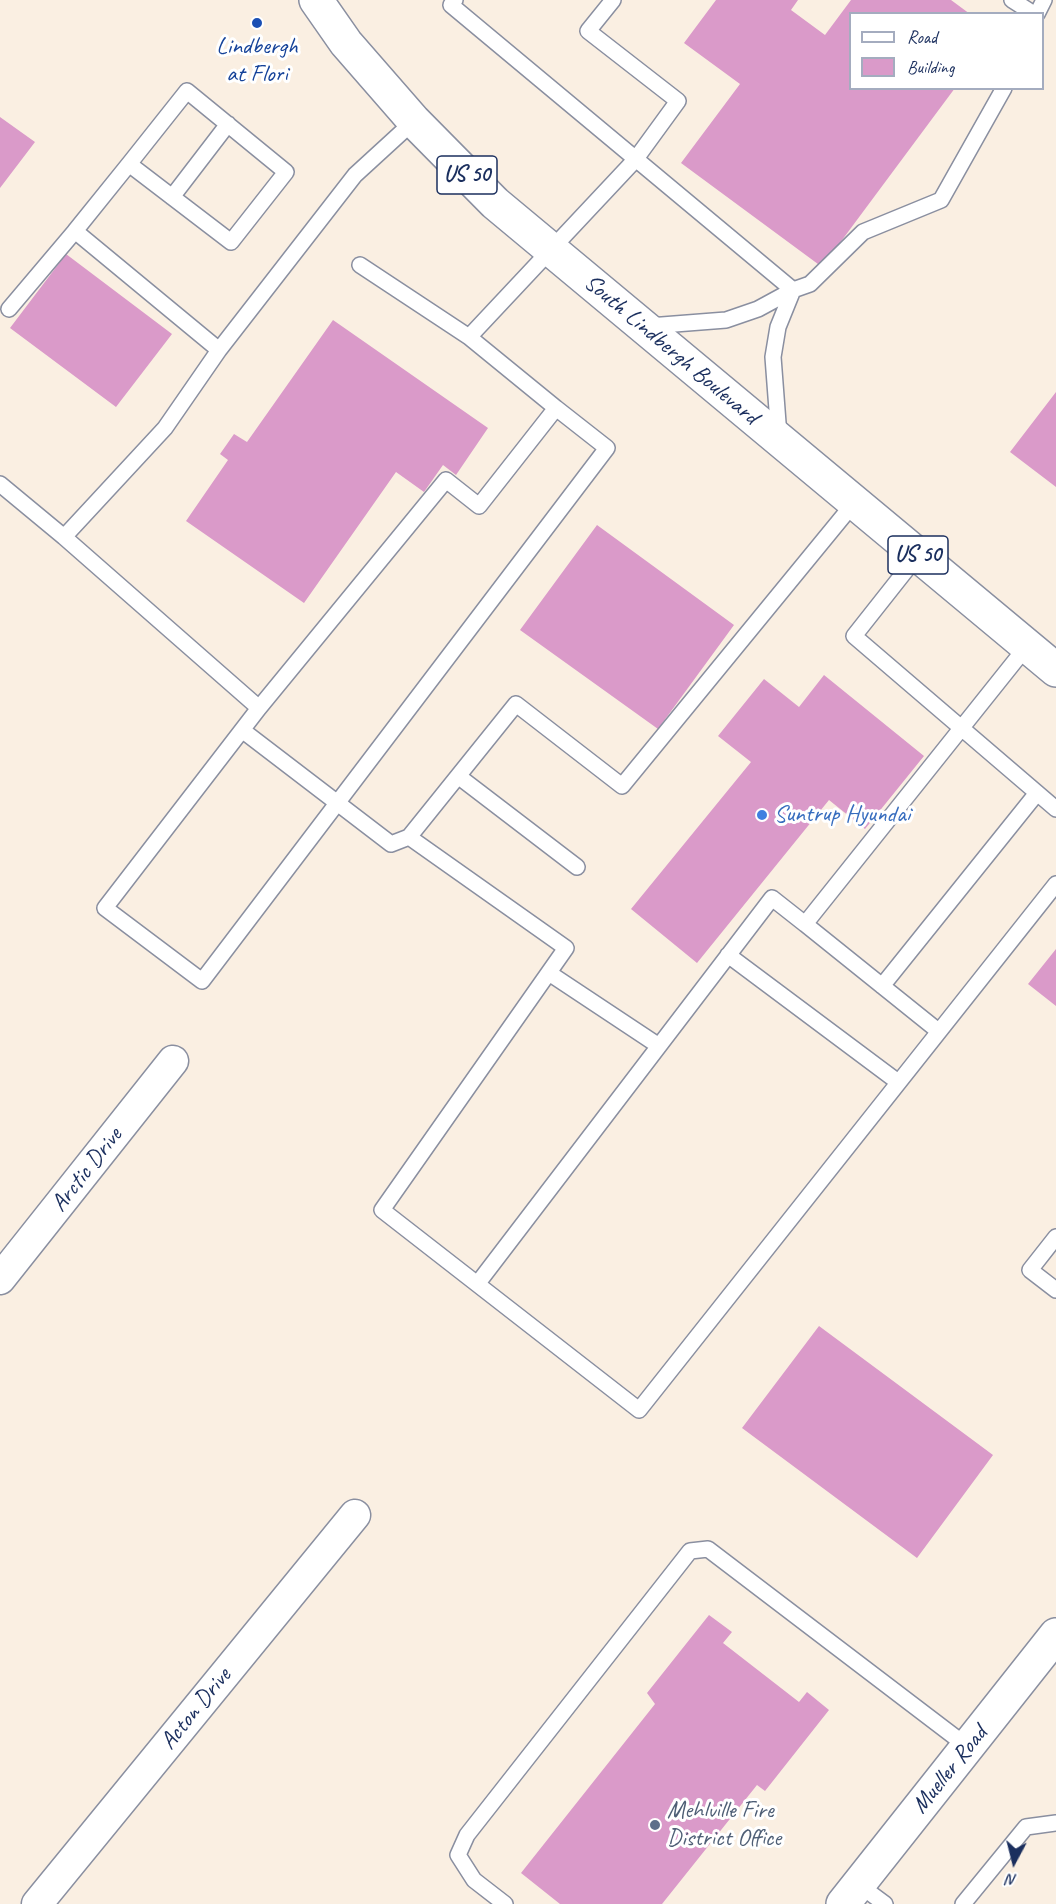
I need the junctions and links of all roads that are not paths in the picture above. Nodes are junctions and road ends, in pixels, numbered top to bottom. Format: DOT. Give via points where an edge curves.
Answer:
graph roads {
  1 [pos="316,0"];
  2 [pos="455,0"];
  3 [pos="613,0"];
  4 [pos="1012,0"];
  5 [pos="1033,12"];
  6 [pos="1003,90"];
  7 [pos="414,121"];
  8 [pos="228,124"];
  9 [pos="635,160"];
  10 [pos="129,164"];
  11 [pos="172,197"];
  12 [pos="75,231"];
  13 [pos="550,250"];
  14 [pos="360,265"];
  15 [pos="793,290"];
  16 [pos="9,309"];
  17 [pos="642,327"];
  18 [pos="469,337"];
  19 [pos="219,350"];
  20 [pos="556,408"];
  21 [pos="780,440"];
  22 [pos="0,484"];
  23 [pos="854,503"];
  24 [pos="64,537"];
  25 [pos="918,555"];
  26 [pos="1027,646"];
  27 [pos="1056,670"];
  28 [pos="259,708"];
  29 [pos="960,728"];
  30 [pos="242,730"];
  31 [pos="458,776"];
  32 [pos="1037,793"];
  33 [pos="338,805"];
  34 [pos="1056,809"];
  35 [pos="409,837"];
  36 [pos="577,867"];
  37 [pos="1056,884"];
  38 [pos="805,924"];
  39 [pos="728,955"];
  40 [pos="549,972"];
  41 [pos="882,986"];
  42 [pos="937,1030"];
  43 [pos="659,1046"];
  44 [pos="173,1061"];
  45 [pos="898,1082"];
  46 [pos="1056,1237"];
  47 [pos="0,1279"];
  48 [pos="477,1283"];
  49 [pos="1056,1290"];
  50 [pos="355,1515"];
  51 [pos="1056,1635"];
  52 [pos="969,1747"];
  53 [pos="1056,1823"];
  54 [pos="850,1894"];
  55 [pos="37,1904"];
  56 [pos="505,1904"];
  57 [pos="885,1904"];
  58 [pos="963,1904"];
  1 -- 7 [label="main road, South Lindbergh Boulevard / US 50" via="346,43"];
  2 -- 9 [label="lane" via="451,5"];
  3 -- 9 [label="lane" via="588,31 678,101"];
  4 -- 5 [label="lane"];
  6 -- 15 [label="lane" via="941,200 863,232 810,284"];
  7 -- 13 [label="main road, South Lindbergh Boulevard / US 50" via="495,203"];
  7 -- 19 [label="lane" via="355,175"];
  8 -- 10 [label="lane" via="187,91"];
  8 -- 11 [label="lane"];
  8 -- 11 [label="lane" via="286,172 231,242"];
  9 -- 13 [label="lane"];
  9 -- 15 [label="lane"];
  10 -- 11 [label="lane"];
  10 -- 12 [label="lane"];
  12 -- 16 [label="lane"];
  12 -- 19 [label="lane"];
  13 -- 17 [label="main road, South Lindbergh Boulevard / US 50"];
  13 -- 18 [label="lane"];
  14 -- 18 [label="lane"];
  15 -- 17 [label="lane" via="758,309 726,320"];
  15 -- 21 [label="lane" via="777,327 773,357"];
  17 -- 21 [label="main road, South Lindbergh Boulevard / US 50"];
  18 -- 20 [label="lane"];
  19 -- 24 [label="lane" via="165,428"];
  20 -- 28 [label="lane" via="478,506 446,480"];
  20 -- 33 [label="lane" via="607,448"];
  21 -- 23 [label="main road, South Lindbergh Boulevard / US 50"];
  22 -- 24 [label="lane"];
  23 -- 25 [label="main road, South Lindbergh Boulevard / US 50"];
  23 -- 31 [label="lane" via="622,786 516,704"];
  24 -- 28 [label="lane"];
  25 -- 26 [label="main road, South Lindbergh Boulevard / US 50"];
  25 -- 29 [label="lane" via="854,636"];
  26 -- 27 [label="main road, South Lindbergh Boulevard / US 50"];
  26 -- 29 [label="lane"];
  28 -- 30 [label="lane"];
  29 -- 32 [label="lane"];
  29 -- 38 [label="lane"];
  30 -- 33 [label="lane"];
  30 -- 33 [label="lane" via="105,908 202,981"];
  31 -- 35 [label="lane"];
  31 -- 36 [label="lane"];
  32 -- 34 [label="lane"];
  32 -- 41 [label="lane"];
  33 -- 35 [label="lane" via="391,844"];
  35 -- 40 [label="lane" via="566,948"];
  37 -- 42 [label="lane"];
  38 -- 39 [label="lane" via="772,898"];
  38 -- 41 [label="lane"];
  39 -- 43 [label="lane"];
  39 -- 45 [label="lane"];
  40 -- 43 [label="lane"];
  40 -- 48 [label="lane" via="382,1210"];
  41 -- 42 [label="lane"];
  42 -- 45 [label="lane"];
  43 -- 48 [label="lane"];
  44 -- 47 [label="street, Arctic Drive"];
  45 -- 48 [label="lane" via="639,1410"];
  46 -- 49 [label="lane" via="1030,1270"];
  50 -- 55 [label="street, Acton Drive"];
  51 -- 52 [label="main road, Mueller Road"];
  52 -- 54 [label="main road, Mueller Road"];
  52 -- 56 [label="lane" via="708,1548 690,1551 467,1835 458,1855 474,1880"];
  53 -- 58 [label="lane" via="1026,1827"];
  54 -- 57 [label="lane"];
}
